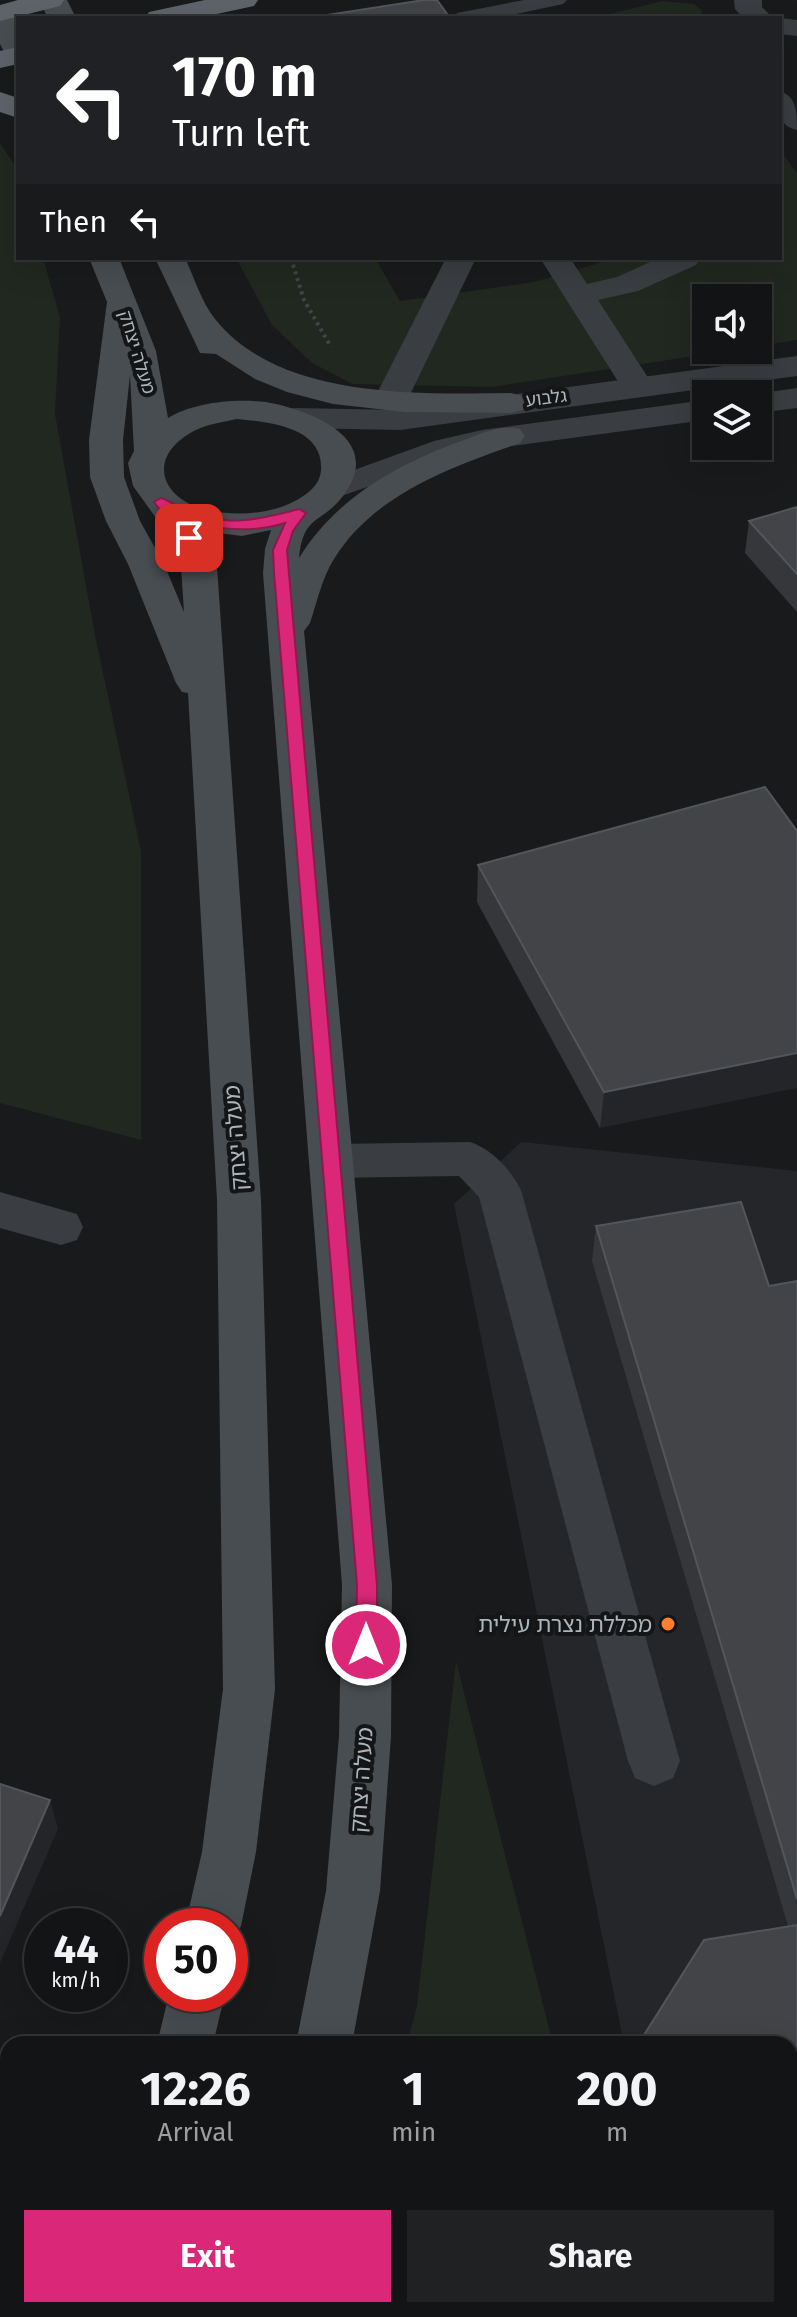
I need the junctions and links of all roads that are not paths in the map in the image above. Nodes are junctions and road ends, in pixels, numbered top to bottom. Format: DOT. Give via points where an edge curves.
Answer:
graph roads {
  1 [pos="52,0"];
  2 [pos="556,0"];
  3 [pos="232,2"];
  4 [pos="0,12"];
  5 [pos="168,16"];
  6 [pos="196,16"];
  7 [pos="475,16"];
  8 [pos="16,49"];
  9 [pos="105,260"];
  10 [pos="171,260"];
  11 [pos="460,260"];
  12 [pos="556,260"];
  13 [pos="681,260"];
  14 [pos="578,295"];
  15 [pos="122,303"];
  16 [pos="198,321"];
  17 [pos="797,366"];
  18 [pos="638,387"];
  19 [pos="797,398"];
  20 [pos="390,401"];
  21 [pos="772,401"];
  22 [pos="692,411"];
  23 [pos="280,414"];
  24 [pos="509,419"];
  25 [pos="150,449"];
  26 [pos="314,501"];
  27 [pos="161,502"];
  28 [pos="287,637"];
  29 [pos="208,714"];
  30 [pos="331,1161"];
  31 [pos="0,1210"];
  32 [pos="61,1227"];
  33 [pos="654,1761"];
  34 [pos="217,1908"];
  35 [pos="326,2036"];
  1 -- 4 [label="highway"];
  2 -- 7 [label="lane"];
  3 -- 5 [label="highway"];
  3 -- 6 [label="highway"];
  4 -- 8 [label="main road"];
  9 -- 15 [label="main road, מעלה יצחק"];
  10 -- 16 [label="main road"];
  11 -- 20 [label="street"];
  12 -- 14 [label="street"];
  13 -- 14 [label="street" via="627,284"];
  14 -- 18 [label="street"];
  15 -- 25 [label="main road, מעלה יצחק" via="151,384"];
  15 -- 29 [label="main road" via="106,440 107,477"];
  16 -- 20 [label="main road" via="235,353 277,376 330,394"];
  16 -- 23 [label="main road" via="223,369"];
  17 -- 18 [label="street, גלבוע"];
  18 -- 24 [label="street, גלבוע"];
  19 -- 21 [label="street"];
  20 -- 24 [label="main road"];
  22 -- 24 [label="street, גלבוע"];
  23 -- 24 [label="street, גלבוע" via="339,421"];
  23 -- 25 [label="main road" via="210,413 184,421"];
  23 -- 26 [label="main road" via="315,428 338,457 338,474"];
  24 -- 26 [label="street, גלבוע"];
  24 -- 28 [label="main road" via="399,480 340,525 317,557"];
  25 -- 27 [label="main road" via="144,467 147,486"];
  26 -- 27 [label="main road" via="271,522 241,526 182,515"];
  26 -- 28 [label="main road, מעלה יצחק" via="286,531 280,550"];
  27 -- 29 [label="main road, מעלה יצחק" via="189,538 199,567"];
  28 -- 30 [label="main road, מעלה יצחק"];
  29 -- 34 [label="main road, מעלה יצחק" via="239,1200 249,1689"];
  30 -- 33 [label="street" via="470,1159 499,1190"];
  30 -- 35 [label="main road, מעלה יצחק" via="367,1585 365,1736 353,1891"];
  31 -- 32 [label="street"];
}
